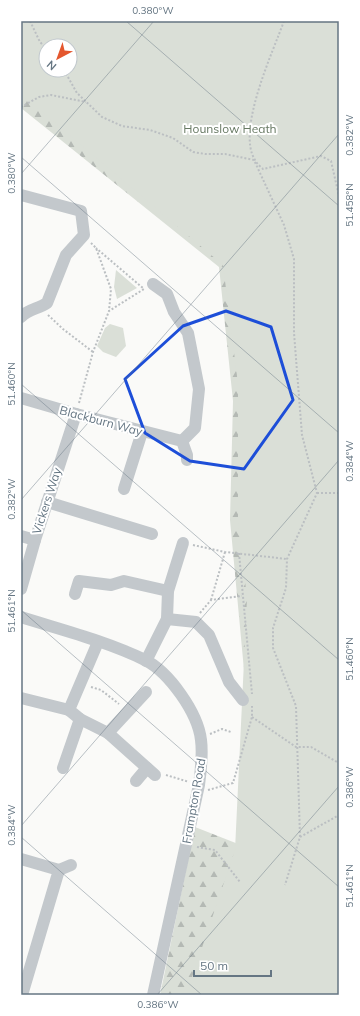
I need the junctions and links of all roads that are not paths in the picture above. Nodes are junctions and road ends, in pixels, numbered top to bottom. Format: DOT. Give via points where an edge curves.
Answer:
graph roads {
  1 [pos="21,195"];
  2 [pos="153,284"];
  3 [pos="21,317"];
  4 [pos="21,398"];
  5 [pos="76,414"];
  6 [pos="142,432"];
  7 [pos="182,441"];
  8 [pos="187,460"];
  9 [pos="124,489"];
  10 [pos="47,502"];
  11 [pos="152,534"];
  12 [pos="21,536"];
  13 [pos="34,540"];
  14 [pos="183,543"];
  15 [pos="21,589"];
  16 [pos="168,591"];
  17 [pos="75,594"];
  18 [pos="21,617"];
  19 [pos="167,620"];
  20 [pos="98,642"];
  21 [pos="146,661"];
  22 [pos="146,692"];
  23 [pos="21,698"];
  24 [pos="243,700"];
  25 [pos="69,710"];
  26 [pos="80,720"];
  27 [pos="108,733"];
  28 [pos="63,768"];
  29 [pos="136,781"];
  30 [pos="21,859"];
  31 [pos="71,865"];
  32 [pos="59,870"];
  33 [pos="22,991"];
  34 [pos="153,995"];
  1 -- 3 [label="street" via="81,211 84,235 66,255 48,304 26,311"];
  2 -- 7 [label="street" via="167,294 174,312 188,333 199,389 195,428"];
  4 -- 5 [label="street, Blackburn Way"];
  5 -- 6 [label="street, Blackburn Way"];
  5 -- 10 [label="street, Vickers Way"];
  6 -- 7 [label="street, Blackburn Way"];
  6 -- 9 [label="street"];
  7 -- 8 [label="street"];
  10 -- 11 [label="street"];
  10 -- 13 [label="street, Vickers Way"];
  12 -- 13 [label="street"];
  13 -- 15 [label="street, Vickers Way"];
  14 -- 16 [label="street"];
  16 -- 17 [label="street" via="124,581 111,585 79,581"];
  16 -- 19 [label="street"];
  18 -- 20 [label="street, Frampton Road"];
  19 -- 21 [label="street"];
  19 -- 24 [label="street" via="196,622 209,635 229,682"];
  20 -- 21 [label="street, Frampton Road"];
  20 -- 25 [label="street"];
  21 -- 34 [label="street, Frampton Road" via="170,680 189,706 201,738 203,760"];
  22 -- 27 [label="street"];
  23 -- 25 [label="street"];
  25 -- 26 [label="street"];
  26 -- 27 [label="street"];
  26 -- 28 [label="street"];
  27 -- 29 [label="street" via="151,772"];
  30 -- 32 [label="street"];
  31 -- 32 [label="street"];
  32 -- 33 [label="street"];
}
